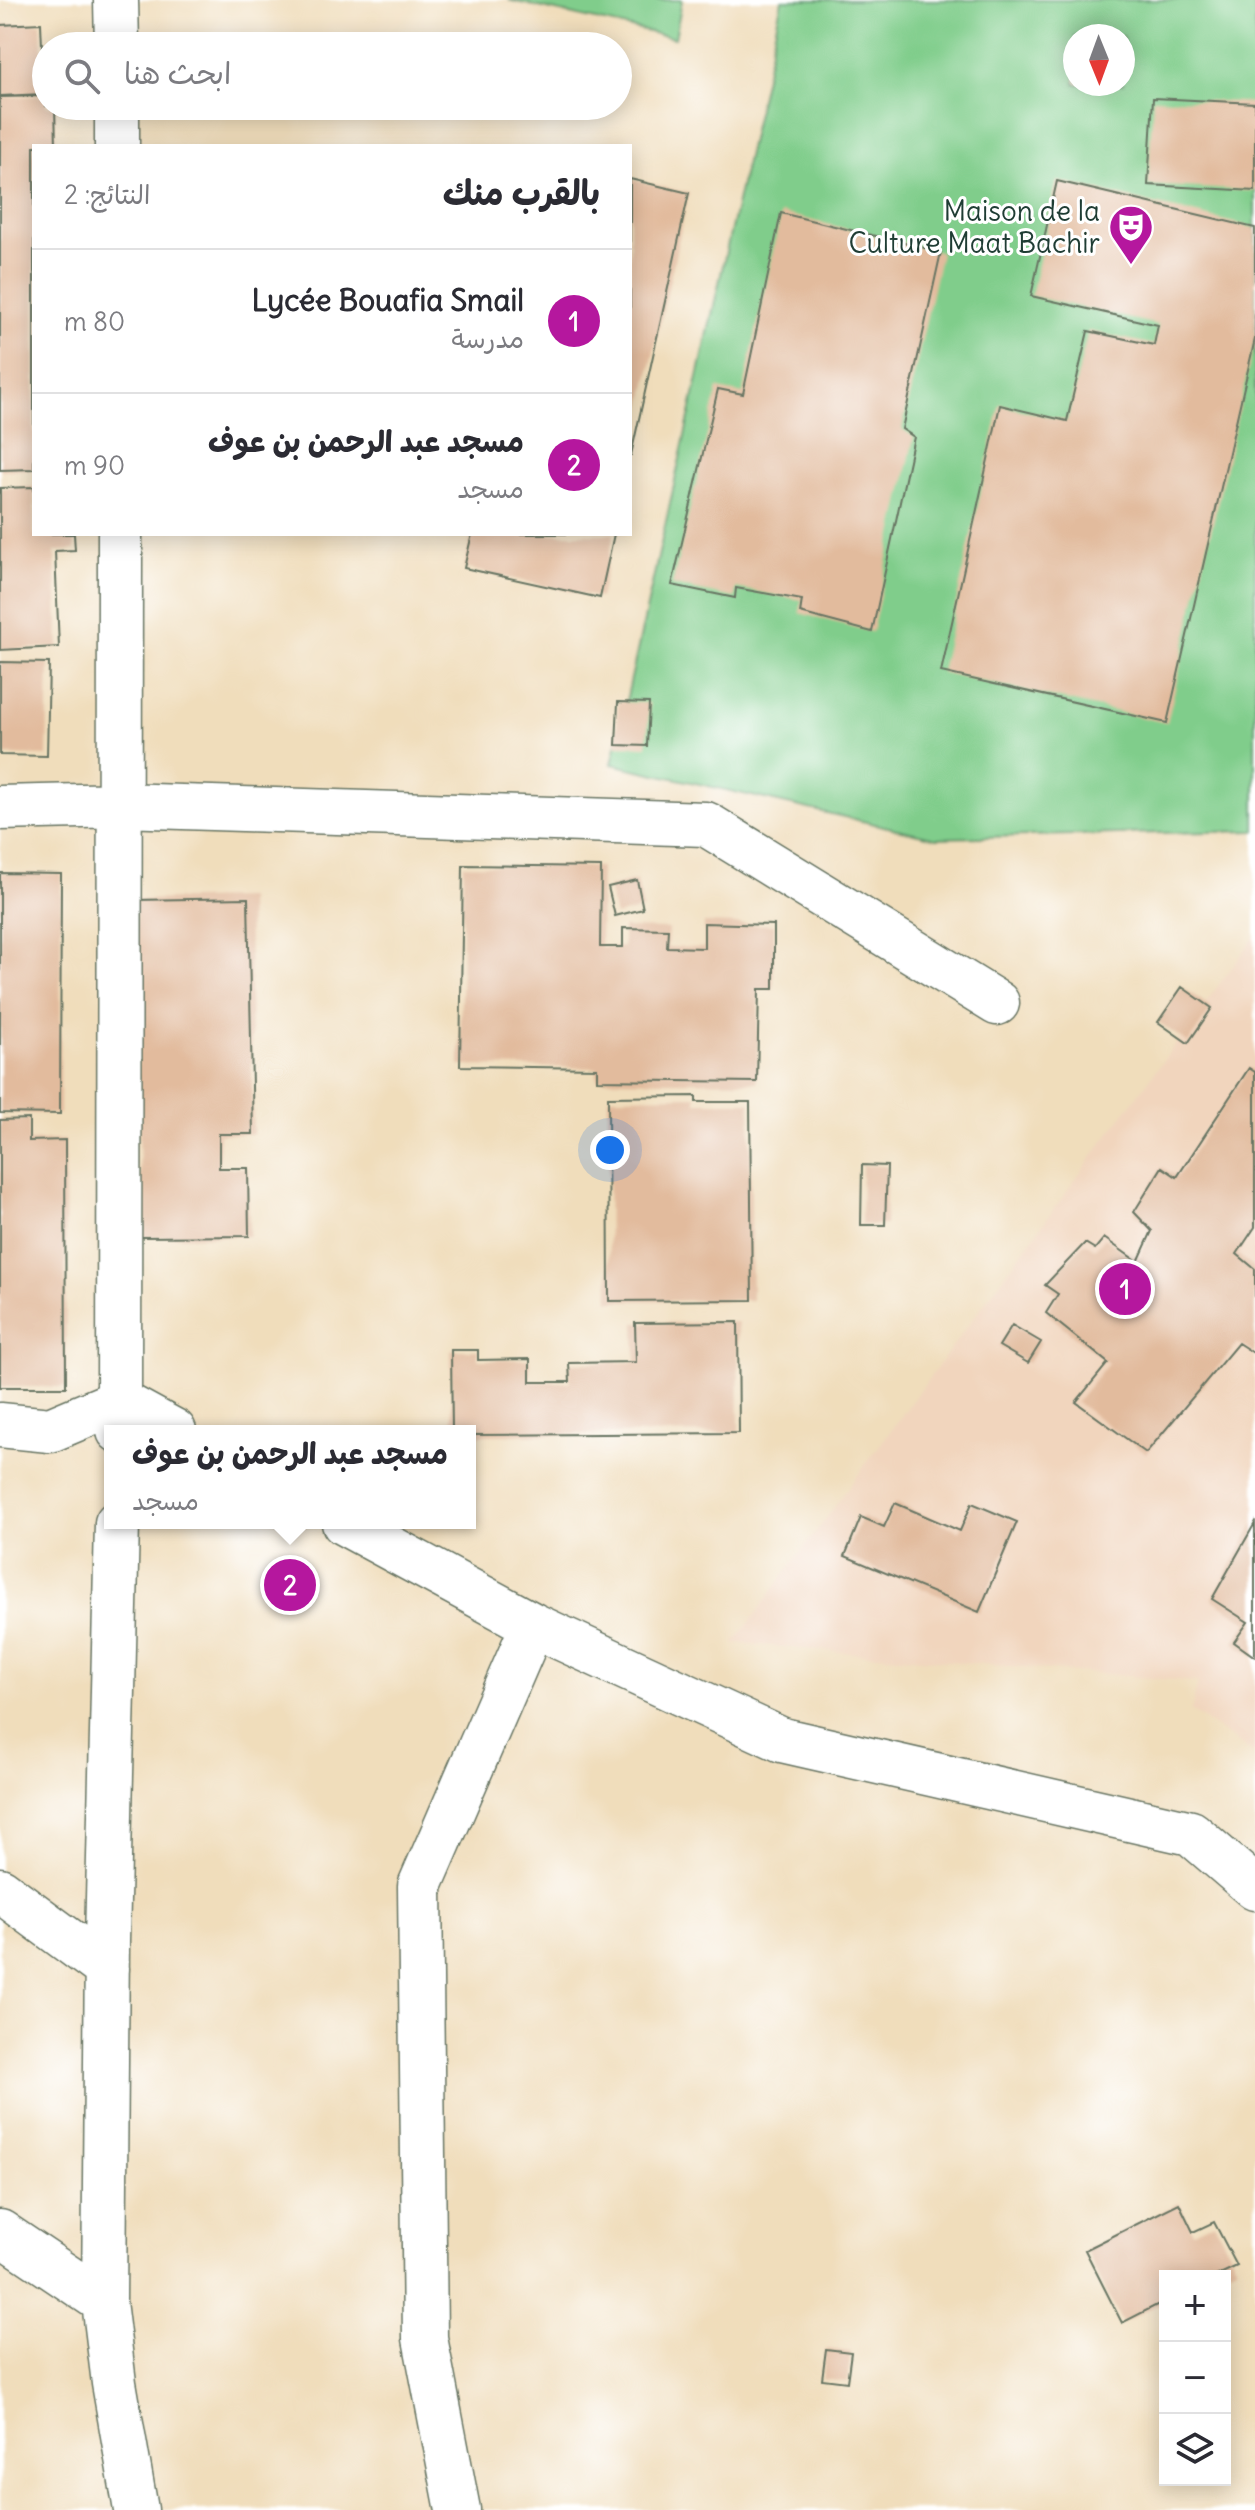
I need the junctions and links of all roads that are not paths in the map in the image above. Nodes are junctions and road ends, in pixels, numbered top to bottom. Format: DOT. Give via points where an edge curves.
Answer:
graph roads {
  1 [pos="116,0"];
  2 [pos="117,32"];
  3 [pos="117,120"];
  4 [pos="117,144"];
  5 [pos="120,536"];
  6 [pos="122,805"];
  7 [pos="0,808"];
  8 [pos="997,1003"];
  9 [pos="119,1416"];
  10 [pos="0,1425"];
  11 [pos="152,1425"];
  12 [pos="117,1529"];
  13 [pos="355,1529"];
  14 [pos="533,1625"];
  15 [pos="1255,1888"];
  16 [pos="0,1890"];
  17 [pos="107,1969"];
  18 [pos="0,2232"];
  19 [pos="104,2302"];
  20 [pos="136,2510"];
  21 [pos="458,2510"];
  1 -- 2 [label="street"];
  3 -- 4 [label="street"];
  5 -- 6 [label="street"];
  6 -- 7 [label="street"];
  6 -- 8 [label="street" via="706,824"];
  6 -- 9 [label="street"];
  9 -- 10 [label="street" via="50,1430"];
  9 -- 11 [label="street"];
  12 -- 17 [label="street"];
  13 -- 14 [label="street"];
  14 -- 15 [label="street" via="782,1740 1191,1833"];
  14 -- 21 [label="street" via="420,1886 425,2338"];
  16 -- 17 [label="street"];
  17 -- 19 [label="street"];
  18 -- 19 [label="street"];
  19 -- 20 [label="street"];
}
